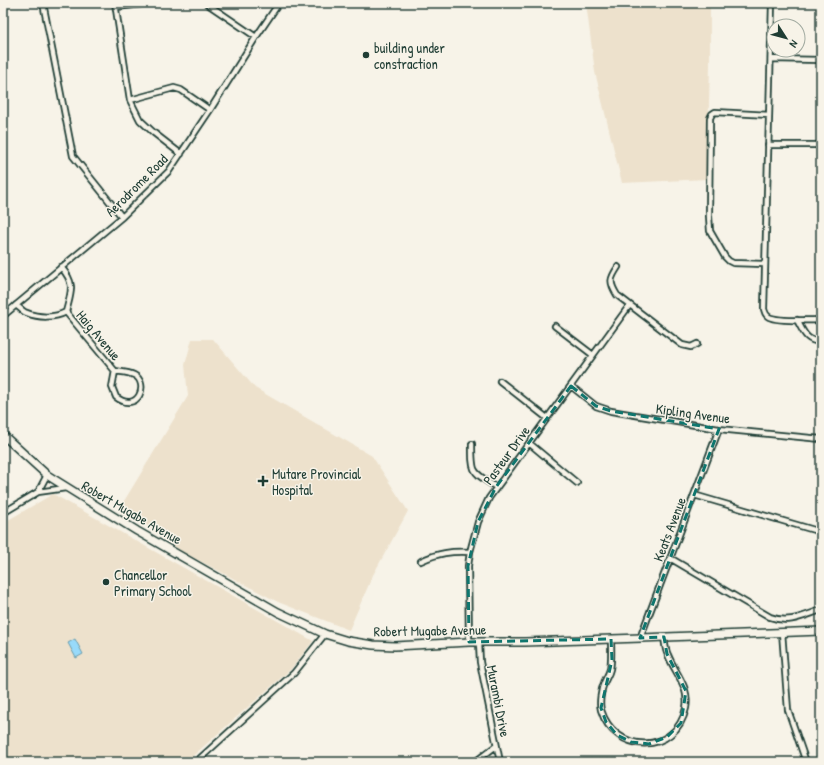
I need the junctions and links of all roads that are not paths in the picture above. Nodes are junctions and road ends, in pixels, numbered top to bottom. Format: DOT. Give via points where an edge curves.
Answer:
graph roads {
  1 [pos="43,3"];
  2 [pos="152,3"];
  3 [pos="206,3"];
  4 [pos="279,3"];
  5 [pos="772,3"];
  6 [pos="115,5"];
  7 [pos="256,36"];
  8 [pos="771,59"];
  9 [pos="821,60"];
  10 [pos="130,100"];
  11 [pos="210,110"];
  12 [pos="769,115"];
  13 [pos="768,145"];
  14 [pos="821,145"];
  15 [pos="181,154"];
  16 [pos="122,217"];
  17 [pos="764,264"];
  18 [pos="61,267"];
  19 [pos="618,267"];
  20 [pos="16,305"];
  21 [pos="629,306"];
  22 [pos="66,312"];
  23 [pos="3,316"];
  24 [pos="797,320"];
  25 [pos="821,320"];
  26 [pos="555,326"];
  27 [pos="821,342"];
  28 [pos="698,344"];
  29 [pos="593,355"];
  30 [pos="115,371"];
  31 [pos="500,381"];
  32 [pos="571,386"];
  33 [pos="547,418"];
  34 [pos="719,429"];
  35 [pos="3,435"];
  36 [pos="821,439"];
  37 [pos="529,443"];
  38 [pos="472,444"];
  39 [pos="47,475"];
  40 [pos="577,483"];
  41 [pos="496,487"];
  42 [pos="66,488"];
  43 [pos="38,492"];
  44 [pos="694,495"];
  45 [pos="3,513"];
  46 [pos="821,532"];
  47 [pos="470,552"];
  48 [pos="670,558"];
  49 [pos="421,561"];
  50 [pos="821,610"];
  51 [pos="821,631"];
  52 [pos="782,632"];
  53 [pos="325,634"];
  54 [pos="664,637"];
  55 [pos="641,638"];
  56 [pos="611,639"];
  57 [pos="469,642"];
  58 [pos="479,643"];
  59 [pos="496,746"];
  60 [pos="196,762"];
  61 [pos="476,762"];
  62 [pos="500,762"];
  63 [pos="806,762"];
  1 -- 16 [label="street" via="73,156"];
  2 -- 6 [label="street"];
  3 -- 7 [label="street"];
  4 -- 7 [label="street, Aerodrome Road"];
  5 -- 8 [label="street"];
  6 -- 10 [label="street"];
  7 -- 11 [label="street, Aerodrome Road"];
  8 -- 9 [label="street"];
  8 -- 12 [label="street"];
  10 -- 11 [label="street" via="174,88"];
  10 -- 15 [label="street" via="140,120"];
  11 -- 15 [label="street, Aerodrome Road"];
  12 -- 13 [label="street"];
  12 -- 17 [label="street" via="715,112 710,118 710,231 729,261 734,264"];
  13 -- 14 [label="street"];
  13 -- 17 [label="street"];
  15 -- 16 [label="street, Aerodrome Road" via="169,171"];
  16 -- 18 [label="street, Aerodrome Road"];
  17 -- 24 [label="street" via="765,314 770,317"];
  18 -- 20 [label="street, Aerodrome Road"];
  18 -- 22 [label="street" via="69,276 71,284"];
  19 -- 21 [label="street" via="611,278 611,286"];
  20 -- 22 [label="street" via="27,313 41,316 58,316"];
  20 -- 23 [label="street, Aerodrome Road"];
  21 -- 28 [label="street" via="682,345 691,347"];
  21 -- 29 [label="street, Pasteur Drive"];
  22 -- 30 [label="street, Haig Avenue"];
  24 -- 25 [label="street"];
  24 -- 27 [label="street" via="804,335 812,341"];
  26 -- 29 [label="street"];
  29 -- 32 [label="street, Pasteur Drive"];
  30 -- 30 [label="street, Haig Avenue" via="137,377 141,384 138,398 126,403 116,397 112,387"];
  31 -- 33 [label="street"];
  32 -- 33 [label="street, Pasteur Drive"];
  32 -- 34 [label="street, Kipling Avenue" via="596,406 612,412"];
  33 -- 37 [label="street, Pasteur Drive"];
  34 -- 36 [label="street, Kipling Avenue"];
  34 -- 44 [label="street, Keats Avenue"];
  35 -- 39 [label="highway, Robert Mugabe Avenue"];
  37 -- 40 [label="street"];
  37 -- 41 [label="street, Pasteur Drive"];
  38 -- 41 [label="street" via="472,466 477,474"];
  39 -- 42 [label="highway, Robert Mugabe Avenue"];
  39 -- 43 [label="street"];
  41 -- 47 [label="street, Pasteur Drive" via="478,522"];
  42 -- 43 [label="street"];
  42 -- 53 [label="highway, Robert Mugabe Avenue" via="278,612"];
  43 -- 45 [label="street"];
  44 -- 46 [label="street"];
  44 -- 48 [label="street, Keats Avenue"];
  47 -- 49 [label="street" via="453,551"];
  47 -- 57 [label="street, Pasteur Drive"];
  48 -- 50 [label="street" via="779,621 792,620"];
  48 -- 55 [label="street, Keats Avenue"];
  51 -- 52 [label="highway, Robert Mugabe Avenue"];
  52 -- 54 [label="highway, Robert Mugabe Avenue"];
  52 -- 63 [label="street" via="788,710"];
  53 -- 57 [label="highway, Robert Mugabe Avenue" via="373,645"];
  53 -- 60 [label="street" via="294,673"];
  54 -- 55 [label="highway, Robert Mugabe Avenue"];
  54 -- 56 [label="street" via="667,654 686,691 686,707 681,723 668,737 649,744 631,742 617,735 606,722 601,708 604,684 612,660"];
  55 -- 56 [label="highway, Robert Mugabe Avenue"];
  56 -- 58 [label="highway, Robert Mugabe Avenue"];
  57 -- 58 [label="highway, Robert Mugabe Avenue"];
  58 -- 59 [label="street, Murambi Drive" via="480,662"];
  59 -- 61 [label="street"];
  59 -- 62 [label="street, Murambi Drive"];
}
